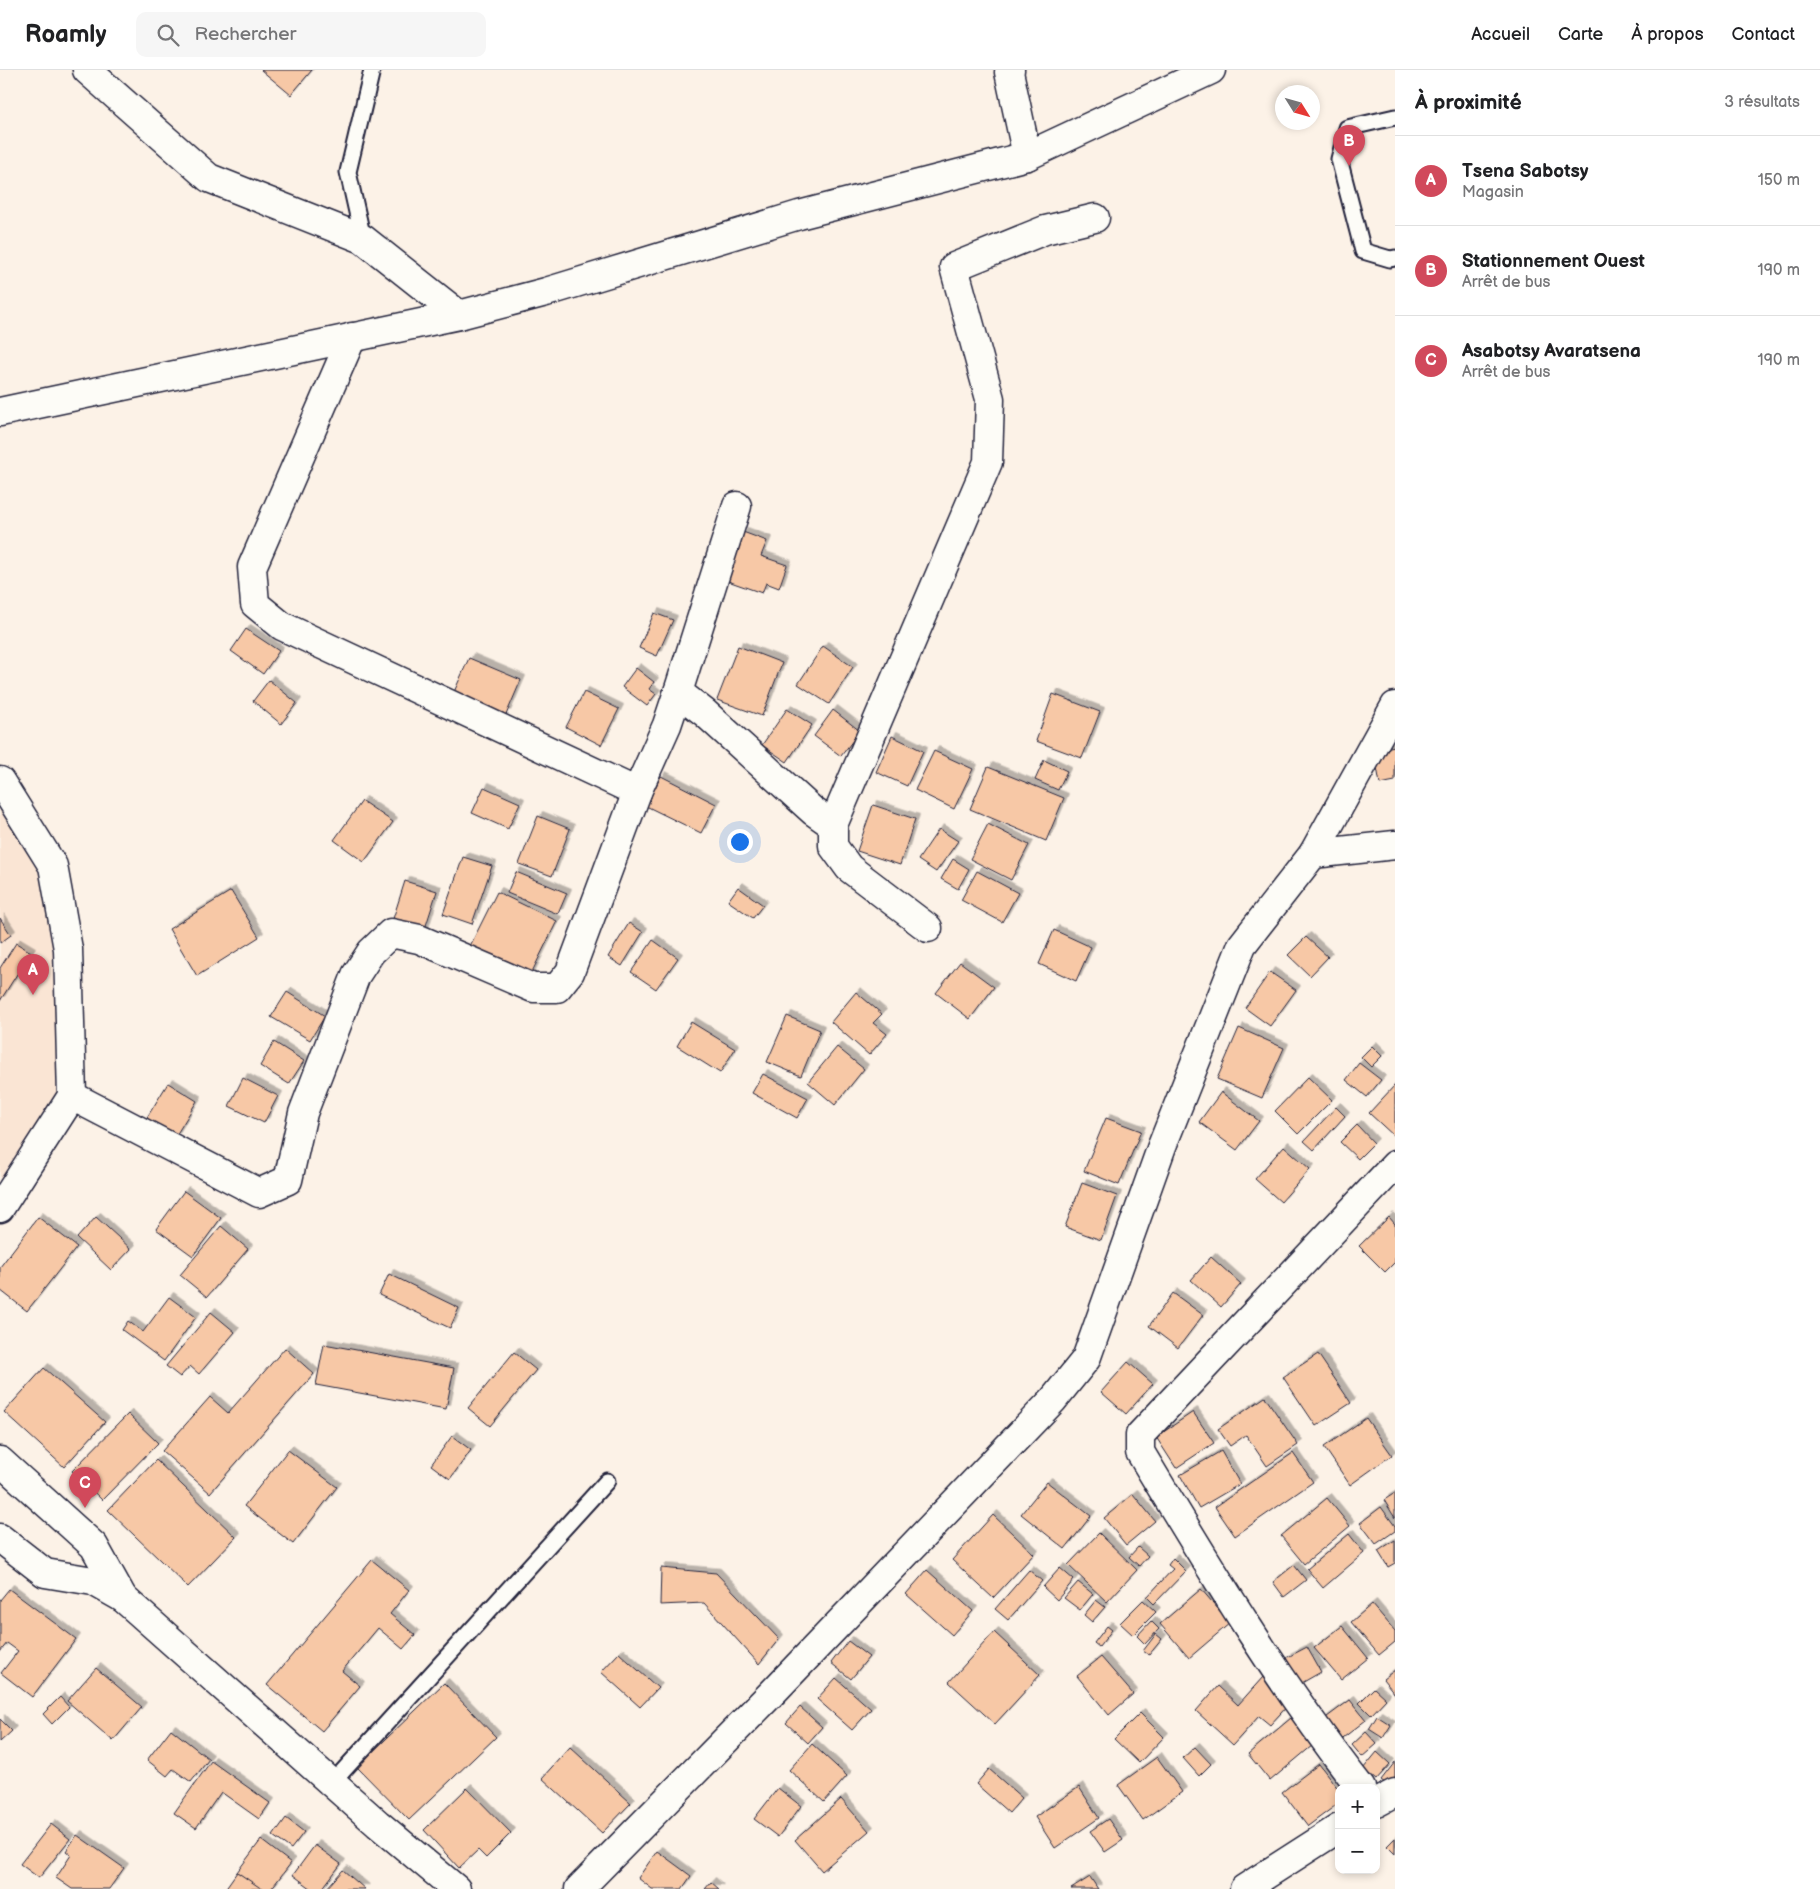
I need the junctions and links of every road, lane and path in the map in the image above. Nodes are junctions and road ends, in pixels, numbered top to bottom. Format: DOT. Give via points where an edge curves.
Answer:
graph roads {
  1 [pos="87,70"];
  2 [pos="372,70"];
  3 [pos="1010,70"];
  4 [pos="1211,70"];
  5 [pos="1395,117"];
  6 [pos="1027,156"];
  7 [pos="1095,218"];
  8 [pos="363,240"];
  9 [pos="1395,258"];
  10 [pos="459,315"];
  11 [pos="352,337"];
  12 [pos="0,412"];
  13 [pos="737,506"];
  14 [pos="678,692"];
  15 [pos="1395,706"];
  16 [pos="0,781"];
  17 [pos="637,792"];
  18 [pos="833,825"];
  19 [pos="1395,845"];
  20 [pos="1313,854"];
  21 [pos="928,928"];
  22 [pos="72,1096"];
  23 [pos="1395,1164"];
  24 [pos="0,1208"];
  25 [pos="0,1461"];
  26 [pos="607,1481"];
  27 [pos="0,1538"];
  28 [pos="123,1598"];
  29 [pos="332,1783"];
  30 [pos="1359,1784"];
  31 [pos="1337,1829"];
  32 [pos="456,1889"];
  33 [pos="579,1889"];
  34 [pos="1244,1889"];
  1 -- 8 [label="street" via="209,178"];
  2 -- 8 [label="lane" via="348,172"];
  3 -- 6 [label="street"];
  4 -- 6 [label="street"];
  5 -- 9 [label="lane" via="1347,128 1339,159 1363,251"];
  6 -- 10 [label="street" via="799,215"];
  7 -- 18 [label="street" via="1045,230 954,267 990,399 988,462"];
  8 -- 10 [label="street"];
  10 -- 11 [label="street"];
  11 -- 12 [label="street"];
  11 -- 17 [label="street" via="252,567 255,604 282,626"];
  13 -- 14 [label="street"];
  14 -- 17 [label="street"];
  14 -- 18 [label="street"];
  15 -- 20 [label="street"];
  16 -- 22 [label="street" via="53,866 68,949"];
  17 -- 22 [label="street" via="570,972 557,988 533,988 419,940 391,933 371,952 356,975 303,1113 288,1180 259,1193"];
  18 -- 21 [label="street" via="833,846 849,868"];
  19 -- 20 [label="street"];
  20 -- 33 [label="street" via="1242,945 1162,1146 1086,1359 1046,1407"];
  22 -- 24 [label="street"];
  23 -- 30 [label="street" via="1140,1435 1140,1452 1262,1648 1326,1743"];
  25 -- 28 [label="street" via="94,1546"];
  26 -- 29 [label="lane"];
  27 -- 28 [label="street" via="45,1573 93,1581"];
  28 -- 29 [label="street"];
  29 -- 32 [label="street"];
  31 -- 34 [label="street"];
}
